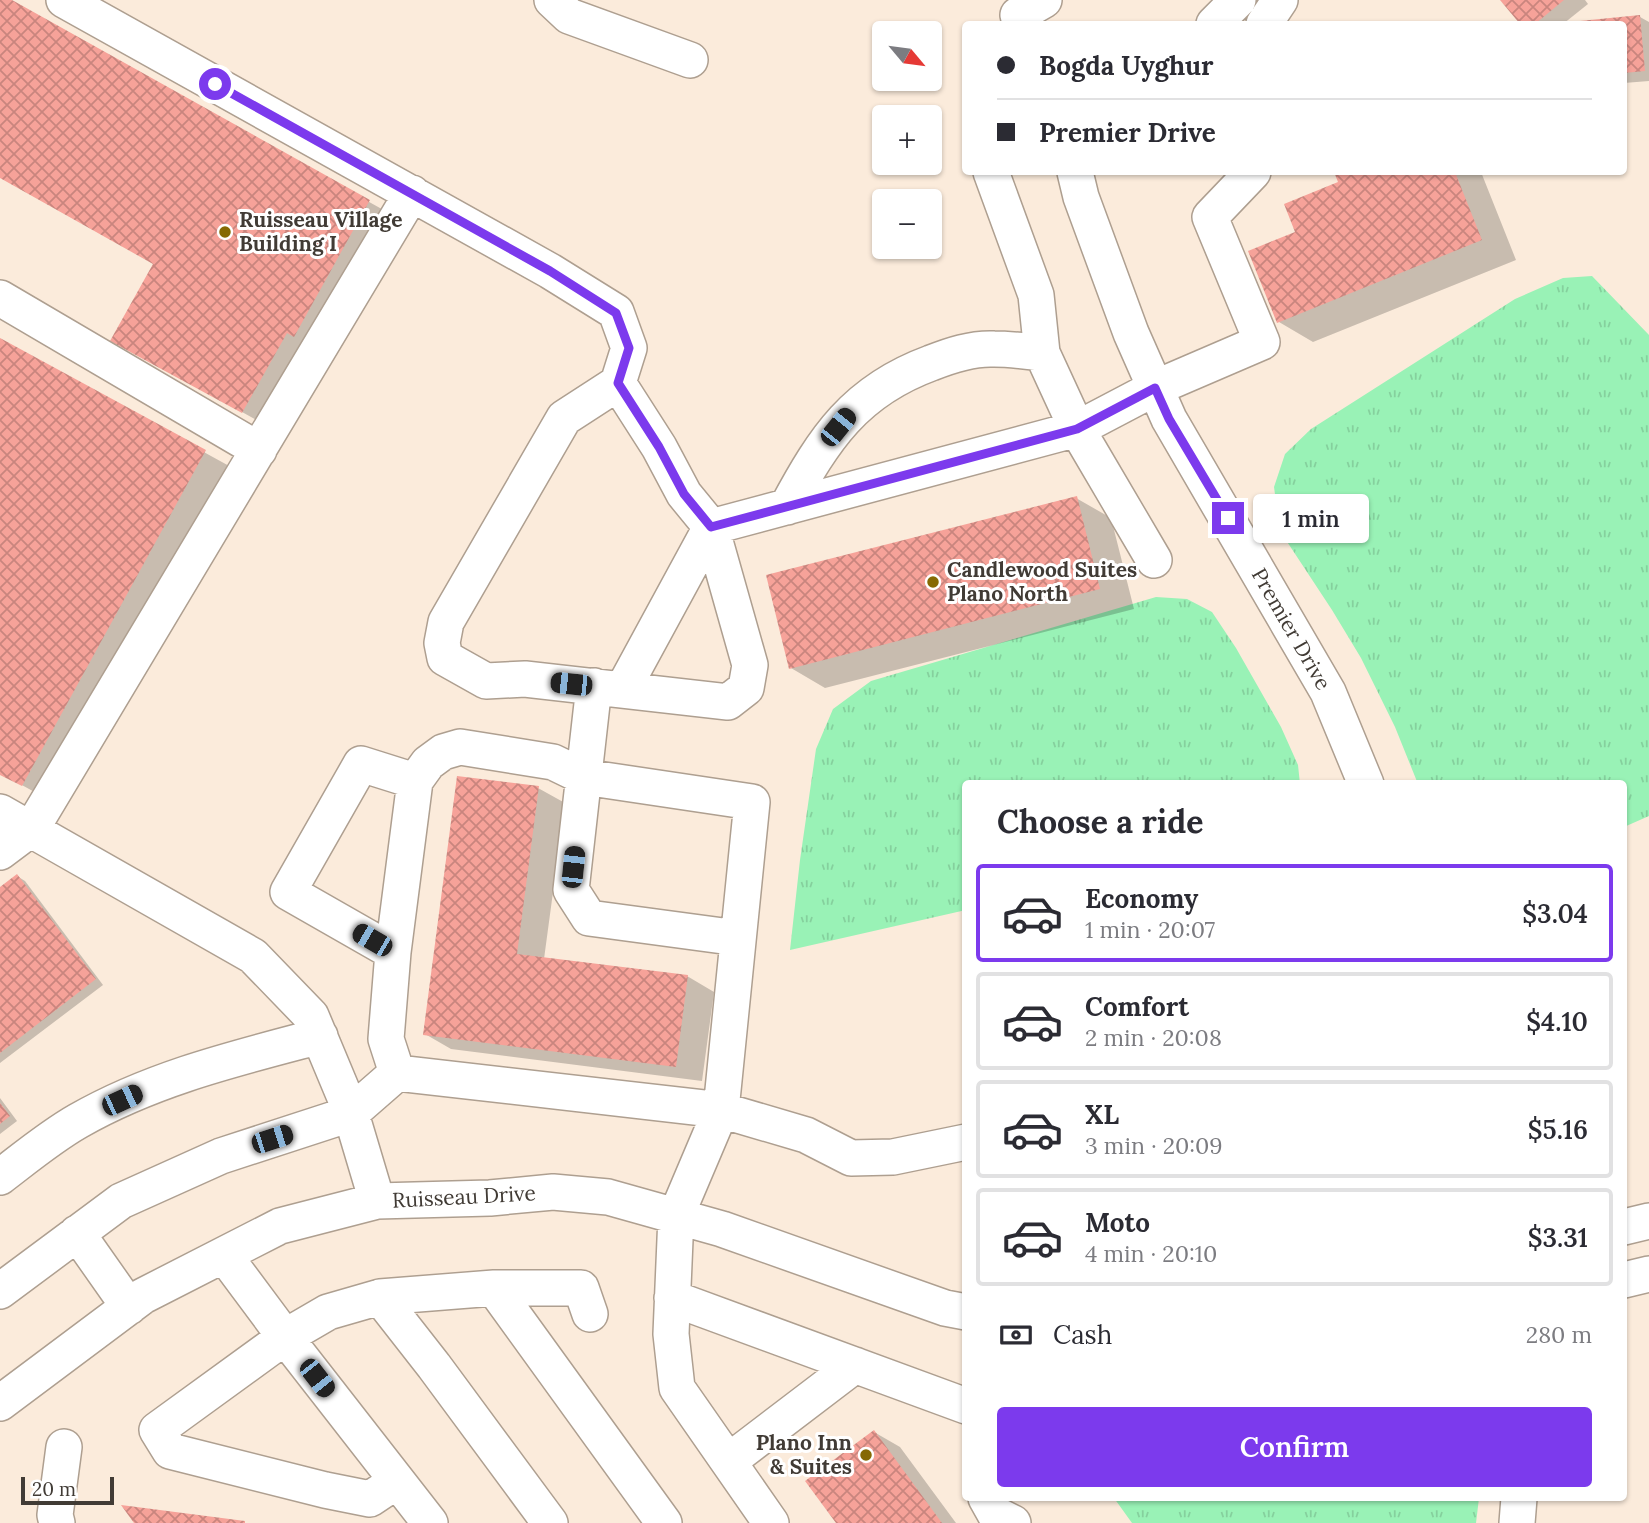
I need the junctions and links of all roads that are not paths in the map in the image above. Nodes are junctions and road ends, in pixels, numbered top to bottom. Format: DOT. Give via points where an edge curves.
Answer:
graph roads {
  1 [pos="64,0"];
  2 [pos="552,0"];
  3 [pos="1238,0"];
  4 [pos="1280,0"];
  5 [pos="1217,21"];
  6 [pos="1266,21"];
  7 [pos="690,60"];
  8 [pos="992,175"];
  9 [pos="1076,175"];
  10 [pos="1250,175"];
  11 [pos="412,193"];
  12 [pos="0,298"];
  13 [pos="1042,353"];
  14 [pos="618,383"];
  15 [pos="1155,388"];
  16 [pos="1077,429"];
  17 [pos="258,450"];
  18 [pos="787,507"];
  19 [pos="711,527"];
  20 [pos="1154,560"];
  21 [pos="609,688"];
  22 [pos="584,778"];
  23 [pos="1364,780"];
  24 [pos="415,781"];
  25 [pos="0,812"];
  26 [pos="32,828"];
  27 [pos="0,852"];
  28 [pos="738,938"];
  29 [pos="393,952"];
  30 [pos="320,1036"];
  31 [pos="397,1073"];
  32 [pos="721,1110"];
  33 [pos="350,1114"];
  34 [pos="962,1143"];
  35 [pos="0,1177"];
  36 [pos="377,1201"];
  37 [pos="676,1216"];
  38 [pos="1649,1221"];
  39 [pos="1627,1226"];
  40 [pos="77,1233"];
  41 [pos="225,1255"];
  42 [pos="1649,1274"];
  43 [pos="1627,1279"];
  44 [pos="494,1287"];
  45 [pos="0,1291"];
  46 [pos="380,1297"];
  47 [pos="672,1298"];
  48 [pos="129,1307"];
  49 [pos="962,1311"];
  50 [pos="590,1314"];
  51 [pos="285,1337"];
  52 [pos="855,1365"];
  53 [pos="0,1403"];
  54 [pos="962,1405"];
  55 [pos="64,1447"];
  56 [pos="729,1461"];
  57 [pos="397,1480"];
  58 [pos="988,1501"];
  59 [pos="1519,1501"];
  60 [pos="57,1523"];
  61 [pos="430,1523"];
  62 [pos="550,1523"];
  63 [pos="664,1523"];
  64 [pos="771,1523"];
  65 [pos="1013,1523"];
  66 [pos="1517,1523"];
  1 -- 11 [label="street"];
  2 -- 7 [label="street" via="569,16"];
  3 -- 5 [label="street"];
  4 -- 6 [label="street"];
  8 -- 13 [label="street" via="1036,295"];
  9 -- 15 [label="street, Premier Drive" via="1126,321"];
  10 -- 15 [label="street" via="1210,217 1262,342"];
  11 -- 14 [label="street" via="616,313 629,348"];
  11 -- 17 [label="street"];
  12 -- 17 [label="street"];
  13 -- 16 [label="street"];
  13 -- 18 [label="street" via="992,348 954,354 882,386 851,412 814,457"];
  14 -- 19 [label="street" via="684,494"];
  14 -- 21 [label="street" via="564,418 446,622 442,643 445,658 486,681 525,679"];
  15 -- 16 [label="street"];
  15 -- 23 [label="street, Premier Drive" via="1328,692"];
  16 -- 18 [label="street"];
  16 -- 20 [label="street"];
  17 -- 26 [label="street"];
  18 -- 19 [label="street"];
  19 -- 21 [label="street"];
  19 -- 21 [label="street" via="750,665 747,688 728,702"];
  21 -- 22 [label="street"];
  22 -- 24 [label="street" via="552,762 460,747 428,763"];
  22 -- 28 [label="street" via="571,890 589,918"];
  22 -- 28 [label="street" via="752,802"];
  24 -- 29 [label="street"];
  24 -- 29 [label="street" via="361,764 288,892"];
  25 -- 26 [label="street"];
  26 -- 27 [label="street"];
  26 -- 30 [label="street" via="253,956 311,1016"];
  28 -- 32 [label="street"];
  29 -- 31 [label="street" via="386,1039"];
  30 -- 33 [label="street"];
  30 -- 35 [label="street" via="165,1080 78,1121"];
  31 -- 32 [label="street"];
  31 -- 33 [label="street"];
  32 -- 34 [label="street" via="806,1135 851,1157 893,1157"];
  32 -- 37 [label="street"];
  33 -- 36 [label="street"];
  33 -- 40 [label="street" via="221,1156 121,1201"];
  36 -- 37 [label="street, Ruisseau Drive" via="553,1192 608,1197"];
  36 -- 41 [label="street, Ruisseau Drive" via="281,1226"];
  37 -- 47 [label="street"];
  37 -- 49 [label="street, Ruisseau Drive"];
  38 -- 39 [label="street"];
  40 -- 45 [label="street"];
  40 -- 48 [label="street"];
  41 -- 48 [label="street, Ruisseau Drive"];
  41 -- 51 [label="street"];
  42 -- 43 [label="street"];
  44 -- 46 [label="street"];
  44 -- 50 [label="street" via="580,1289"];
  44 -- 63 [label="street"];
  46 -- 51 [label="street" via="328,1312"];
  46 -- 62 [label="street"];
  47 -- 52 [label="street"];
  47 -- 56 [label="street" via="677,1388"];
  48 -- 53 [label="street, Ruisseau Drive"];
  51 -- 57 [label="street"];
  51 -- 57 [label="street" via="157,1430 170,1451 370,1499"];
  52 -- 54 [label="street"];
  52 -- 56 [label="street"];
  55 -- 60 [label="street"];
  56 -- 64 [label="street"];
  57 -- 61 [label="street"];
  58 -- 65 [label="street" via="995,1514"];
  59 -- 66 [label="street"];
}
